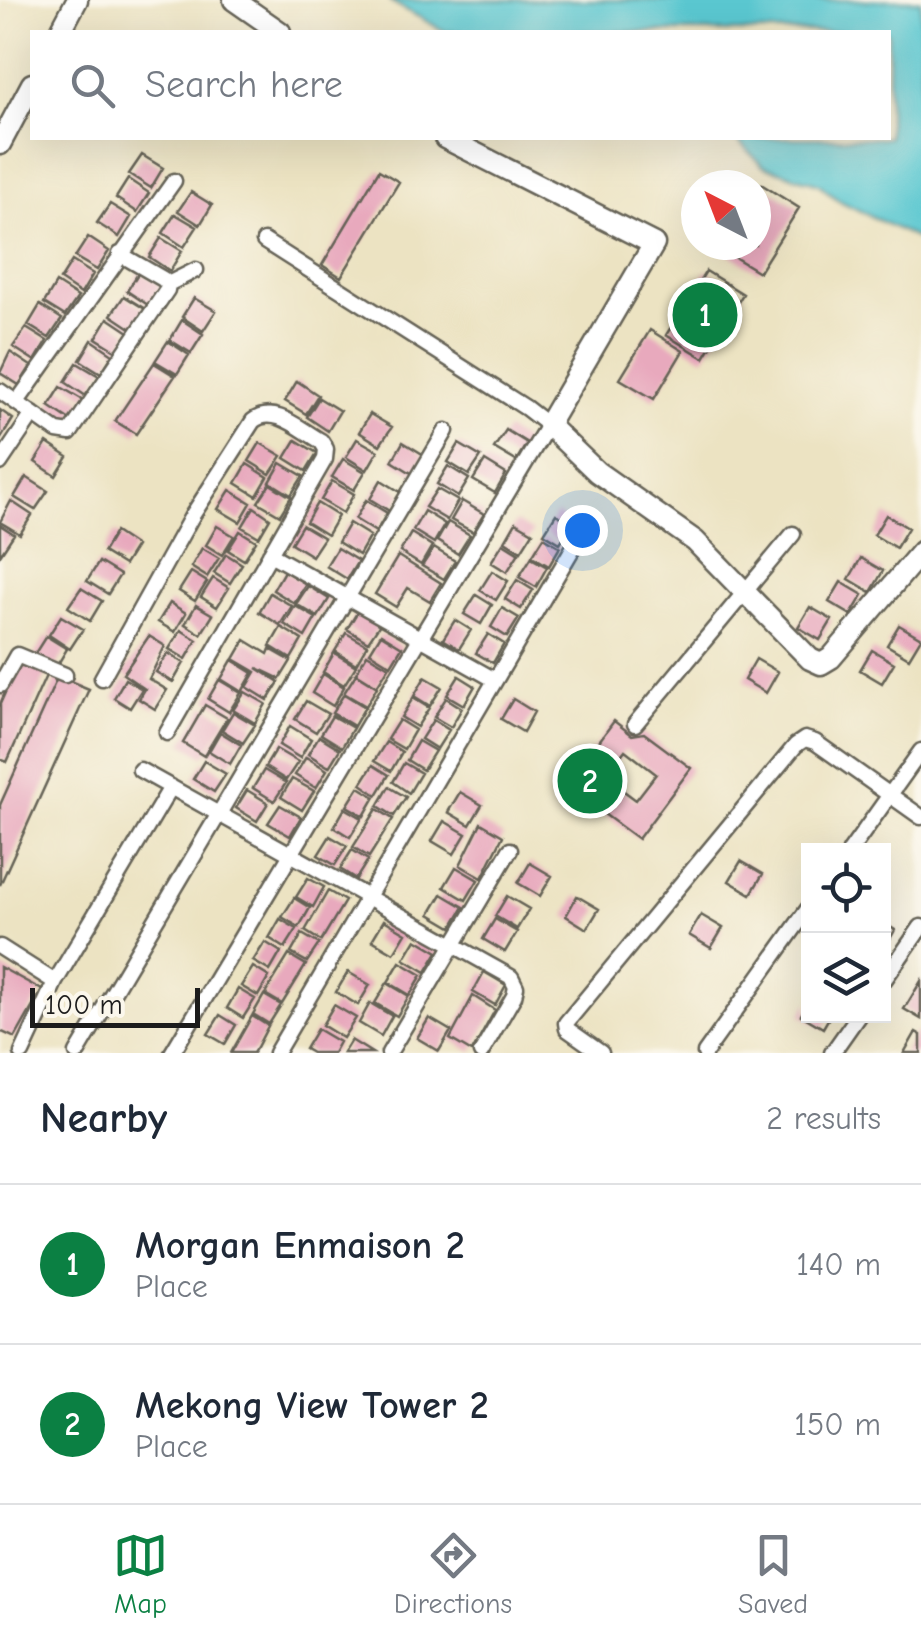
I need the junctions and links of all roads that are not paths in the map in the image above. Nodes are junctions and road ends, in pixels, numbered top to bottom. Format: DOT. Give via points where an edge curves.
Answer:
graph roads {
  1 [pos="78,0"];
  2 [pos="234,0"];
  3 [pos="61,30"];
  4 [pos="277,30"];
  5 [pos="30,88"];
  6 [pos="449,140"];
  7 [pos="0,144"];
  8 [pos="174,180"];
  9 [pos="264,241"];
  10 [pos="120,254"];
  11 [pos="196,270"];
  12 [pos="168,284"];
  13 [pos="0,392"];
  14 [pos="16,402"];
  15 [pos="33,414"];
  16 [pos="548,425"];
  17 [pos="446,432"];
  18 [pos="0,463"];
  19 [pos="586,526"];
  20 [pos="793,534"];
  21 [pos="921,552"];
  22 [pos="270,554"];
  23 [pos="745,590"];
  24 [pos="347,598"];
  25 [pos="420,638"];
  26 [pos="65,675"];
  27 [pos="102,678"];
  28 [pos="496,680"];
  29 [pos="0,685"];
  30 [pos="635,724"];
  31 [pos="167,733"];
  32 [pos="921,751"];
  33 [pos="140,770"];
  34 [pos="171,788"];
  35 [pos="891,794"];
  36 [pos="218,814"];
  37 [pos="921,818"];
  38 [pos="855,843"];
  39 [pos="510,850"];
  40 [pos="290,855"];
  41 [pos="367,898"];
  42 [pos="801,919"];
  43 [pos="921,927"];
  44 [pos="455,943"];
  45 [pos="0,947"];
  46 [pos="891,970"];
  47 [pos="55,982"];
  48 [pos="853,1023"];
  49 [pos="22,1053"];
  50 [pos="77,1053"];
  51 [pos="172,1053"];
  52 [pos="276,1053"];
  53 [pos="389,1053"];
  54 [pos="481,1053"];
  55 [pos="601,1053"];
  56 [pos="705,1053"];
  57 [pos="832,1053"];
  1 -- 3 [label="street"];
  2 -- 4 [label="street"];
  5 -- 7 [label="street"];
  6 -- 16 [label="street" via="654,244"];
  8 -- 10 [label="street"];
  9 -- 16 [label="street"];
  10 -- 12 [label="street"];
  10 -- 14 [label="street"];
  11 -- 12 [label="street"];
  12 -- 15 [label="street" via="70,433"];
  13 -- 14 [label="street"];
  14 -- 15 [label="street"];
  15 -- 18 [label="street"];
  16 -- 23 [label="street" via="597,472 696,540"];
  16 -- 25 [label="street"];
  17 -- 24 [label="street"];
  19 -- 28 [label="street"];
  20 -- 23 [label="street"];
  21 -- 23 [label="street" via="821,664"];
  22 -- 24 [label="street"];
  22 -- 27 [label="street" via="326,449 271,413 253,420"];
  22 -- 31 [label="street"];
  23 -- 30 [label="street"];
  24 -- 25 [label="street"];
  24 -- 36 [label="street"];
  25 -- 28 [label="street"];
  25 -- 40 [label="street"];
  26 -- 29 [label="street" via="17,654"];
  28 -- 41 [label="street"];
  32 -- 35 [label="street"];
  33 -- 34 [label="street"];
  34 -- 36 [label="street"];
  34 -- 47 [label="street"];
  35 -- 37 [label="street"];
  35 -- 38 [label="street"];
  35 -- 55 [label="street" via="815,742 796,745 566,1023"];
  36 -- 40 [label="street"];
  36 -- 50 [label="street"];
  39 -- 44 [label="street"];
  40 -- 41 [label="street"];
  40 -- 51 [label="street"];
  41 -- 44 [label="street"];
  41 -- 52 [label="street"];
  42 -- 56 [label="street"];
  43 -- 46 [label="street"];
  44 -- 53 [label="street"];
  44 -- 54 [label="street" via="511,976 516,986"];
  45 -- 47 [label="street"];
  47 -- 49 [label="street"];
  48 -- 57 [label="street"];
}
